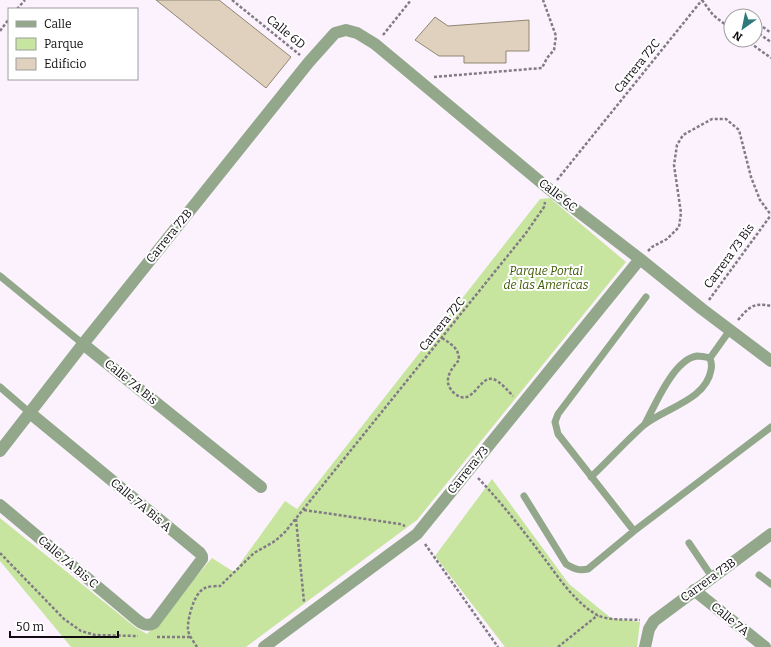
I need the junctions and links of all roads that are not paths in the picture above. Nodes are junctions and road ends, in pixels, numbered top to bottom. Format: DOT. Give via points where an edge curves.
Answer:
graph roads {
  1 [pos="346,30"];
  2 [pos="640,259"];
  3 [pos="0,276"];
  4 [pos="646,297"];
  5 [pos="730,330"];
  6 [pos="83,344"];
  7 [pos="710,358"];
  8 [pos="771,361"];
  9 [pos="0,387"];
  10 [pos="30,413"];
  11 [pos="645,424"];
  12 [pos="771,427"];
  13 [pos="0,451"];
  14 [pos="591,477"];
  15 [pos="261,487"];
  16 [pos="524,496"];
  17 [pos="0,505"];
  18 [pos="634,531"];
  19 [pos="771,534"];
  20 [pos="689,543"];
  21 [pos="759,575"];
  22 [pos="712,578"];
  23 [pos="771,584"];
  24 [pos="694,590"];
  25 [pos="136,619"];
  26 [pos="264,647"];
  27 [pos="645,647"];
  28 [pos="765,647"];
  1 -- 2 [label="street, Calle 6C" via="375,44 549,189"];
  1 -- 6 [label="street, Carrera 72B" via="335,34 309,62"];
  2 -- 5 [label="street, Calle 6C"];
  2 -- 26 [label="street, Carrera 73" via="417,534"];
  3 -- 6 [label="lane, Calle 7A Bis"];
  4 -- 14 [label="lane" via="558,414 555,422 558,434"];
  5 -- 7 [label="lane"];
  5 -- 8 [label="street, Calle 6C"];
  6 -- 10 [label="street, Carrera 72B"];
  6 -- 15 [label="street, Calle 7A Bis"];
  7 -- 11 [label="lane" via="712,369 708,380 699,391"];
  7 -- 11 [label="lane" via="697,356 684,362 672,374"];
  9 -- 10 [label="lane, Calle 7A Bis A"];
  10 -- 13 [label="street, Carrera 72B"];
  10 -- 25 [label="street, Calle 7A Bis A" via="202,556 201,562 154,623 145,625"];
  11 -- 14 [label="lane"];
  12 -- 18 [label="lane"];
  14 -- 18 [label="lane"];
  16 -- 18 [label="lane" via="566,564 574,569 588,569"];
  17 -- 25 [label="street, Calle 7A Bis C"];
  19 -- 22 [label="street, Carrera 73B"];
  20 -- 22 [label="lane"];
  21 -- 23 [label="lane"];
  22 -- 24 [label="street, Carrera 73B"];
  24 -- 27 [label="street, Carrera 73B" via="654,621 649,629"];
  24 -- 28 [label="street, Calle 7A"];
}
